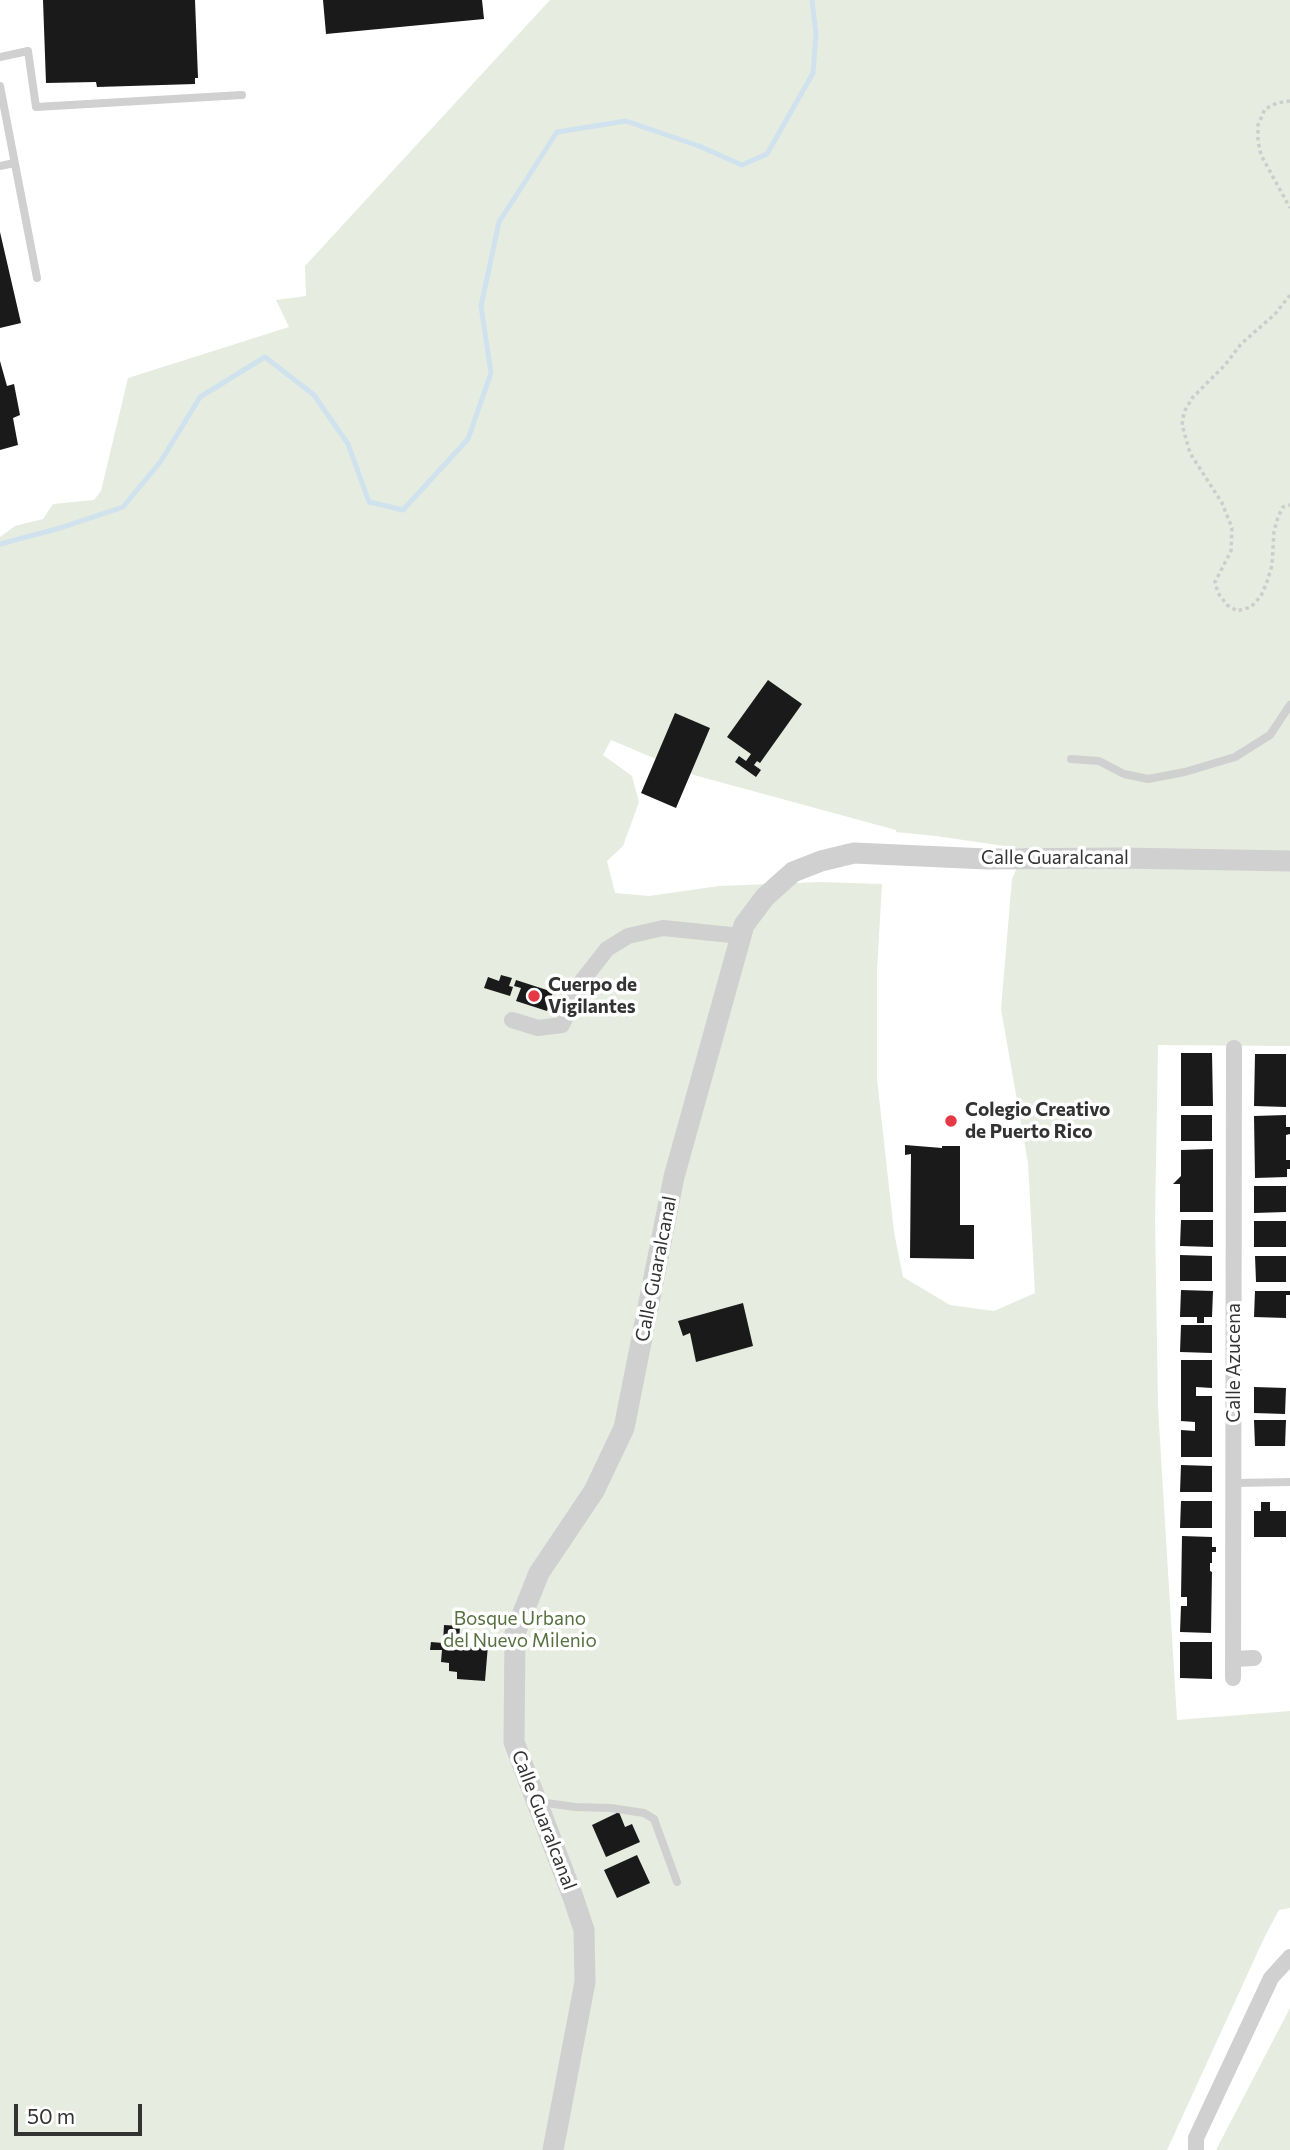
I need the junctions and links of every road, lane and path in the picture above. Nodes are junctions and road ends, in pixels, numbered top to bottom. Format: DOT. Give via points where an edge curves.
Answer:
graph roads {
  1 [pos="0,57"];
  2 [pos="0,86"];
  3 [pos="242,96"];
  4 [pos="1290,102"];
  5 [pos="14,163"];
  6 [pos="0,166"];
  7 [pos="1290,208"];
  8 [pos="37,278"];
  9 [pos="1290,295"];
  10 [pos="1290,505"];
  11 [pos="1290,705"];
  12 [pos="1071,760"];
  13 [pos="1290,861"];
  14 [pos="741,936"];
  15 [pos="512,1020"];
  16 [pos="1234,1048"];
  17 [pos="1290,1482"];
  18 [pos="1234,1483"];
  19 [pos="1254,1658"];
  20 [pos="1234,1659"];
  21 [pos="1233,1678"];
  22 [pos="536,1802"];
  23 [pos="677,1882"];
  24 [pos="1290,1957"];
  25 [pos="553,2150"];
  26 [pos="1196,2150"];
  1 -- 3 [label="lane" via="28,51 36,107"];
  2 -- 5 [label="lane"];
  4 -- 7 [label="path" via="1265,109 1258,141"];
  5 -- 6 [label="lane"];
  5 -- 8 [label="lane"];
  9 -- 10 [label="path" via="1193,397 1182,425 1190,453 1232,528 1231,551 1215,582 1227,605 1237,611 1251,607 1261,596 1272,565 1274,531 1283,507"];
  11 -- 12 [label="lane" via="1270,735 1235,757 1185,772 1148,779 1124,774 1099,761"];
  13 -- 14 [label="street, Calle Guaralcanal" via="987,859 854,853 793,872 765,897"];
  14 -- 15 [label="street" via="663,928 628,936 607,949 582,981 562,1025 538,1028"];
  14 -- 22 [label="street, Calle Guaralcanal" via="674,1177 624,1428 594,1491 539,1573 515,1633 514,1742"];
  16 -- 18 [label="street, Calle Azucena"];
  17 -- 18 [label="lane"];
  18 -- 20 [label="street, Calle Azucena"];
  19 -- 20 [label="street"];
  20 -- 21 [label="street, Calle Azucena"];
  22 -- 23 [label="lane" via="644,1813 654,1819"];
  22 -- 25 [label="street, Calle Guaralcanal" via="584,1930 585,1982"];
  24 -- 26 [label="street" via="1271,1979 1196,2138"];
}
